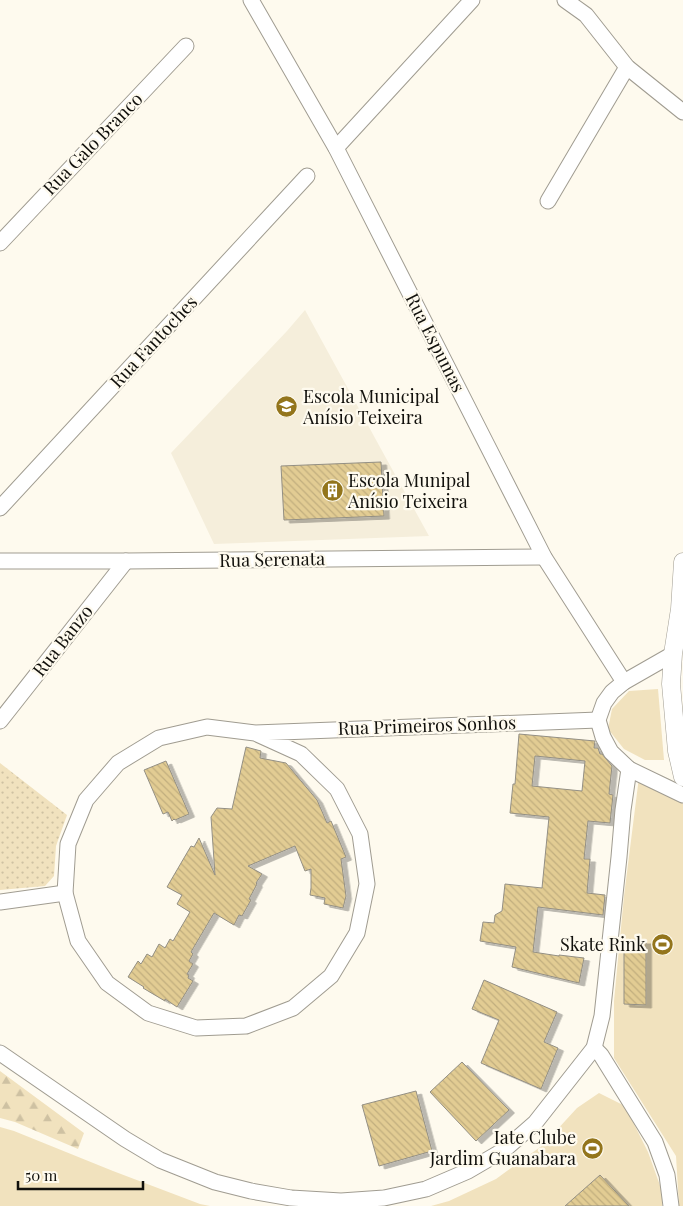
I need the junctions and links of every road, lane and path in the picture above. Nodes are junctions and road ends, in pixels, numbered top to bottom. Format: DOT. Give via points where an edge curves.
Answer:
graph roads {
  1 [pos="252,0"];
  2 [pos="472,0"];
  3 [pos="565,0"];
  4 [pos="186,46"];
  5 [pos="627,67"];
  6 [pos="683,112"];
  7 [pos="336,148"];
  8 [pos="307,176"];
  9 [pos="548,201"];
  10 [pos="0,243"];
  11 [pos="0,508"];
  12 [pos="544,557"];
  13 [pos="126,561"];
  14 [pos="0,562"];
  15 [pos="683,562"];
  16 [pos="682,611"];
  17 [pos="678,653"];
  18 [pos="624,682"];
  19 [pos="598,720"];
  20 [pos="0,721"];
  21 [pos="255,732"];
  22 [pos="628,769"];
  23 [pos="683,778"];
  24 [pos="683,795"];
  25 [pos="65,893"];
  26 [pos="0,902"];
  27 [pos="594,1048"];
  28 [pos="0,1053"];
  29 [pos="671,1206"];
  1 -- 7 [label="street, Rua Espumas"];
  2 -- 7 [label="street"];
  3 -- 5 [label="street" via="586,15"];
  4 -- 10 [label="street, Rua Galo Branco"];
  5 -- 6 [label="street"];
  5 -- 9 [label="street"];
  7 -- 12 [label="street, Rua Espumas"];
  8 -- 11 [label="street, Rua Fantoches"];
  12 -- 13 [label="street, Rua Serenata"];
  12 -- 18 [label="street, Rua Espumas"];
  13 -- 14 [label="street, Rua Serenata"];
  13 -- 20 [label="street, Rua Banzo"];
  15 -- 16 [label="street"];
  16 -- 17 [label="street"];
  17 -- 18 [label="street"];
  17 -- 23 [label="street" via="671,684 677,752"];
  18 -- 19 [label="street" via="604,703"];
  19 -- 21 [label="street, Rua Primeiros Sonhos"];
  19 -- 22 [label="street" via="611,752"];
  21 -- 25 [label="street, Rua Primeiros Sonhos" via="206,728 159,738 118,763 86,800 71,835"];
  21 -- 25 [label="street, Rua Primeiros Sonhos" via="301,754 337,789 360,834 367,884 357,933 331,976 293,1008 246,1026 196,1028 148,1013 107,983 78,941"];
  22 -- 24 [label="street"];
  22 -- 27 [label="street" via="602,1016"];
  25 -- 26 [label="street"];
  27 -- 28 [label="street" via="535,1123 504,1150 468,1172 426,1189 384,1198 341,1201 290,1198 251,1191 215,1182 160,1160"];
  27 -- 29 [label="street" via="655,1142 667,1175"];
}
